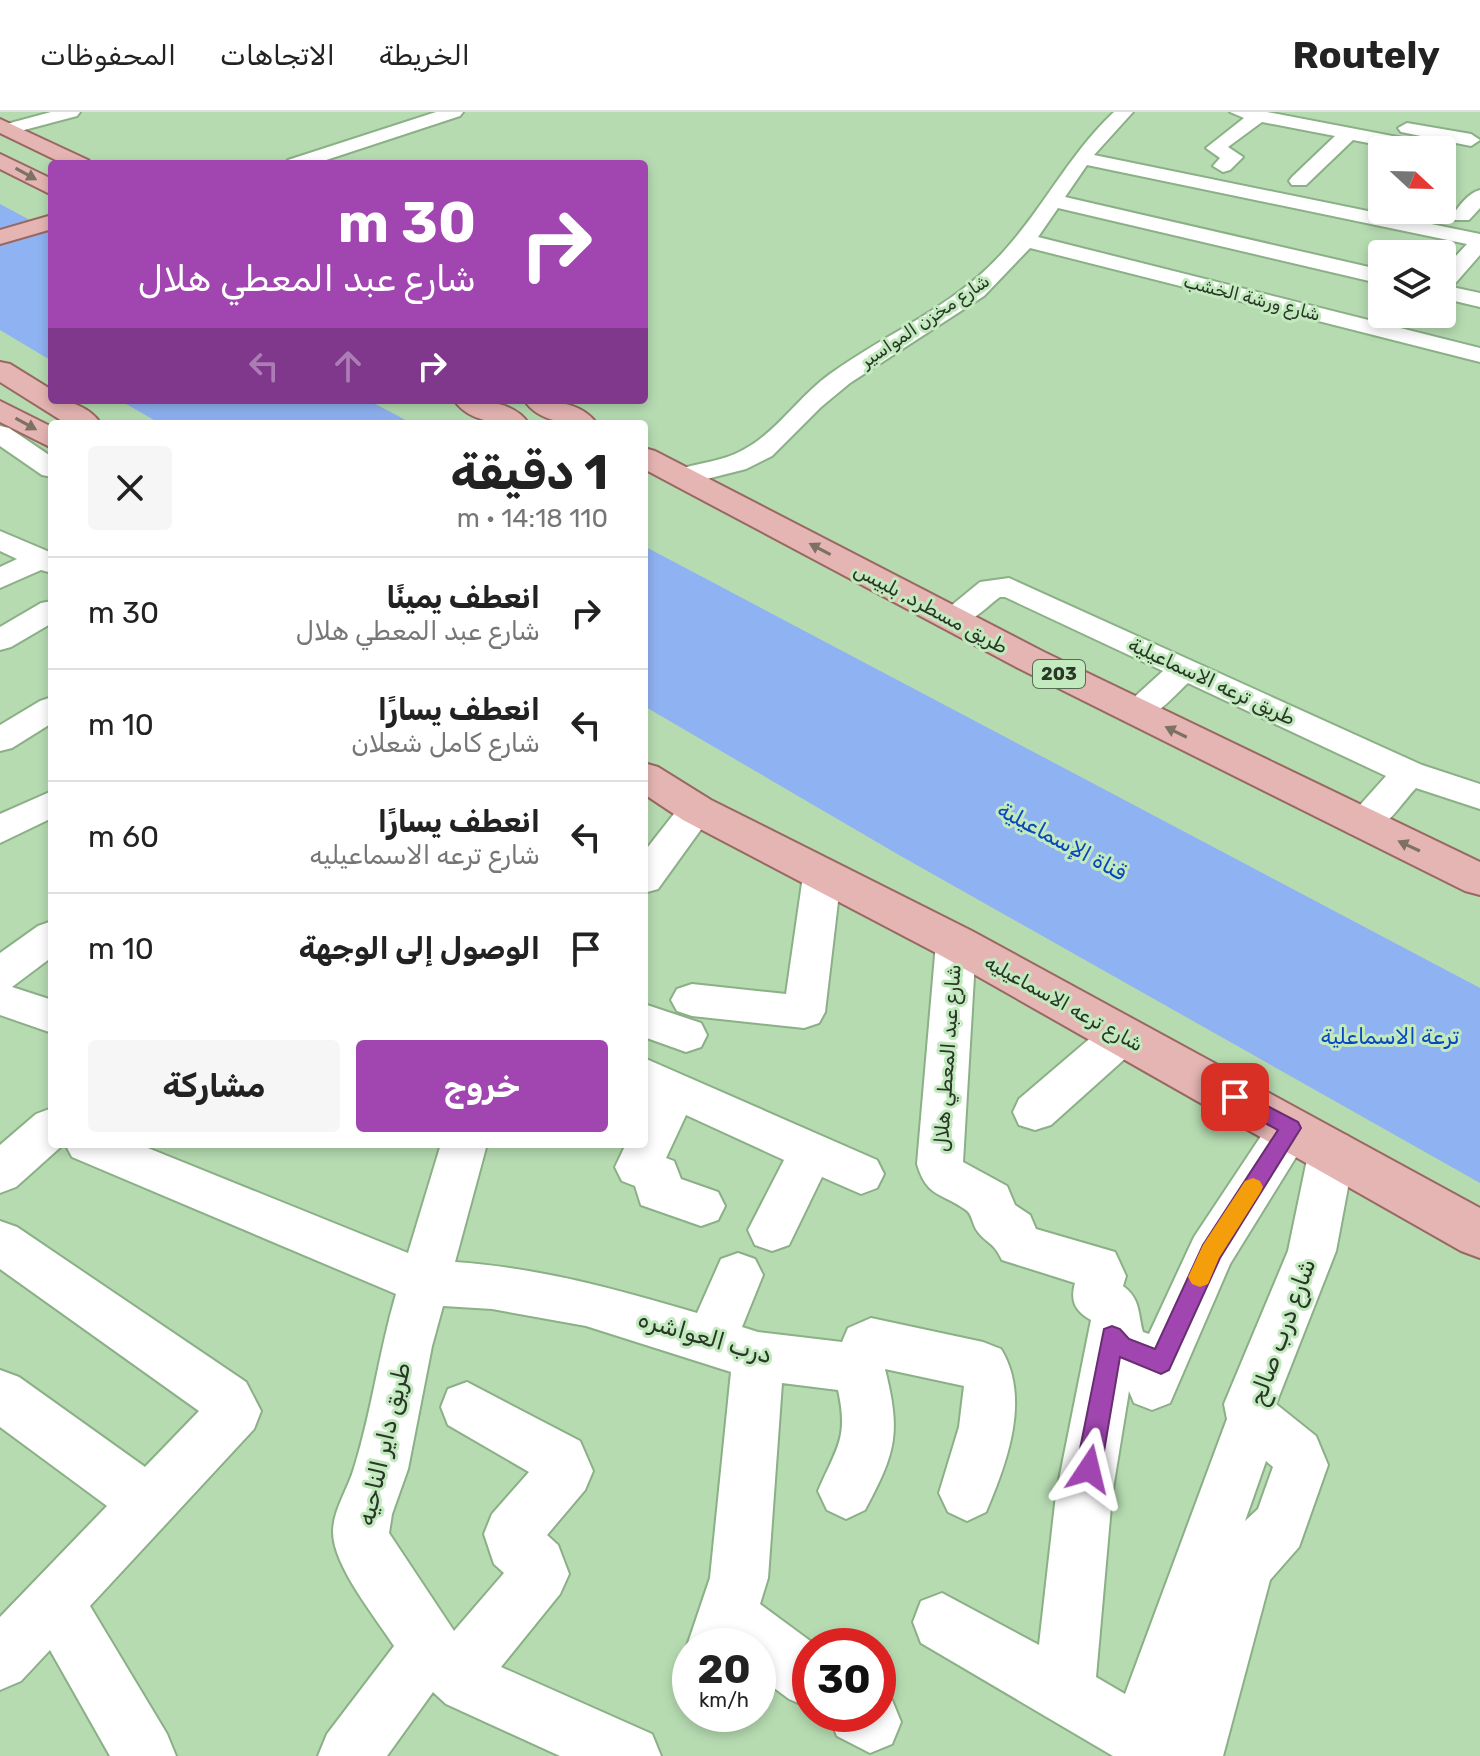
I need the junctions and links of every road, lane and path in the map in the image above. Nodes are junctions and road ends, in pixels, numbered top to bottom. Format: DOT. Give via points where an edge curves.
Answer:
graph roads {
  1 [pos="71,112"];
  2 [pos="454,112"];
  3 [pos="1124,112"];
  4 [pos="1239,112"];
  5 [pos="1357,112"];
  6 [pos="1410,112"];
  7 [pos="1259,116"];
  8 [pos="3,130"];
  9 [pos="1349,133"];
  10 [pos="1368,137"];
  11 [pos="1466,138"];
  12 [pos="1123,145"];
  13 [pos="1083,158"];
  14 [pos="1480,159"];
  15 [pos="0,160"];
  16 [pos="50,160"];
  17 [pos="72,160"];
  18 [pos="307,160"];
  19 [pos="1195,160"];
  20 [pos="1223,166"];
  21 [pos="1253,172"];
  22 [pos="48,186"];
  23 [pos="1294,187"];
  24 [pos="1326,187"];
  25 [pos="1480,196"];
  26 [pos="1049,208"];
  27 [pos="1352,212"];
  28 [pos="1249,213"];
  29 [pos="1471,218"];
  30 [pos="48,225"];
  31 [pos="0,240"];
  32 [pos="1025,240"];
  33 [pos="1262,241"];
  34 [pos="1478,247"];
  35 [pos="1321,248"];
  36 [pos="1368,268"];
  37 [pos="1456,270"];
  38 [pos="1368,287"];
  39 [pos="1220,289"];
  40 [pos="1456,294"];
  41 [pos="1480,300"];
  42 [pos="1274,303"];
  43 [pos="1345,313"];
  44 [pos="1368,317"];
  45 [pos="1419,328"];
  46 [pos="1432,328"];
  47 [pos="1480,338"];
  48 [pos="1480,355"];
  49 [pos="0,370"];
  50 [pos="48,400"];
  51 [pos="55,404"];
  52 [pos="476,404"];
  53 [pos="544,404"];
  54 [pos="0,410"];
  55 [pos="81,420"];
  56 [pos="507,420"];
  57 [pos="575,420"];
  58 [pos="0,434"];
  59 [pos="48,437"];
  60 [pos="648,459"];
  61 [pos="48,466"];
  62 [pos="683,477"];
  63 [pos="648,492"];
  64 [pos="0,540"];
  65 [pos="46,561"];
  66 [pos="0,579"];
  67 [pos="48,613"];
  68 [pos="951,619"];
  69 [pos="0,640"];
  70 [pos="1185,669"];
  71 [pos="48,710"];
  72 [pos="1135,712"];
  73 [pos="0,740"];
  74 [pos="1409,773"];
  75 [pos="648,779"];
  76 [pos="1480,797"];
  77 [pos="48,805"];
  78 [pos="697,810"];
  79 [pos="1362,824"];
  80 [pos="0,830"];
  81 [pos="648,874"];
  82 [pos="822,876"];
  83 [pos="1480,880"];
  84 [pos="1480,909"];
  85 [pos="956,943"];
  86 [pos="48,945"];
  87 [pos="26,997"];
  88 [pos="664,1023"];
  89 [pos="1123,1035"];
  90 [pos="648,1078"];
  91 [pos="648,1104"];
  92 [pos="1035,1112"];
  93 [pos="1311,1139"];
  94 [pos="48,1140"];
  95 [pos="648,1146"];
  96 [pos="100,1148"];
  97 [pos="463,1148"];
  98 [pos="647,1148"];
  99 [pos="811,1152"];
  100 [pos="3,1167"];
  101 [pos="861,1174"];
  102 [pos="701,1206"];
  103 [pos="772,1230"];
  104 [pos="1480,1235"];
  105 [pos="0,1242"];
  106 [pos="738,1275"];
  107 [pos="423,1282"];
  108 [pos="1112,1337"];
  109 [pos="734,1349"];
  110 [pos="858,1365"];
  111 [pos="0,1395"];
  112 [pos="467,1407"];
  113 [pos="846,1491"];
  114 [pos="967,1493"];
  115 [pos="149,1503"];
  116 [pos="942,1622"];
  117 [pos="723,1628"];
  118 [pos="19,1631"];
  119 [pos="443,1661"];
  120 [pos="1064,1693"];
  121 [pos="1166,1750"];
  122 [pos="145,1756"];
  123 [pos="349,1756"];
  124 [pos="630,1756"];
  1 -- 8 [label="street"];
  2 -- 18 [label="street"];
  3 -- 13 [label="street, شارع مخزن المواسير"];
  4 -- 7 [label="street"];
  5 -- 9 [label="street"];
  6 -- 11 [label="street"];
  7 -- 9 [label="street"];
  7 -- 20 [label="street" via="1215,148 1233,157"];
  8 -- 16 [label="main road"];
  8 -- 17 [label="main road"];
  9 -- 10 [label="street"];
  9 -- 11 [label="street" via="1379,123"];
  9 -- 23 [label="street"];
  11 -- 14 [label="street"];
  12 -- 13 [label="street"];
  13 -- 23 [label="street"];
  13 -- 26 [label="street, شارع مخزن المواسير"];
  13 -- 28 [label="street"];
  15 -- 22 [label="main road, one-way"];
  19 -- 20 [label="street"];
  20 -- 21 [label="street"];
  23 -- 24 [label="street"];
  23 -- 27 [label="street"];
  23 -- 33 [label="street"];
  25 -- 29 [label="street"];
  26 -- 32 [label="street, شارع مخزن المواسير"];
  26 -- 33 [label="street"];
  27 -- 34 [label="street"];
  27 -- 35 [label="street"];
  30 -- 31 [label="main road"];
  32 -- 39 [label="street, شارع ورشة الخشب"];
  32 -- 62 [label="street, شارع مخزن المواسير" via="983,284 820,394 756,454"];
  33 -- 35 [label="street"];
  33 -- 39 [label="street"];
  34 -- 37 [label="street"];
  35 -- 36 [label="street"];
  35 -- 42 [label="street"];
  38 -- 43 [label="street"];
  39 -- 42 [label="street, شارع ورشة الخشب"];
  40 -- 41 [label="street"];
  42 -- 43 [label="street, شارع ورشة الخشب"];
  43 -- 44 [label="street, شارع ورشة الخشب"];
  45 -- 48 [label="street"];
  46 -- 47 [label="street"];
  49 -- 50 [label="main road"];
  51 -- 55 [label="main road"];
  52 -- 56 [label="main road"];
  53 -- 57 [label="main road"];
  54 -- 59 [label="main road, one-way"];
  58 -- 61 [label="street"];
  60 -- 62 [label="main road, طريق مسطرد, بلبيس / 203"];
  68 -- 62 [label="main road, طريق مسطرد, بلبيس / 203, one-way"];
  63 -- 84 [label="main road, طريق مسطرد, بلبيس / 203" via="1241,794"];
  64 -- 65 [label="street"];
  65 -- 66 [label="street"];
  67 -- 69 [label="street"];
  68 -- 70 [label="street, طريق ترعه الاسماعيلية" via="991,589 1009,587"];
  68 -- 72 [label="main road, طريق مسطرد, بلبيس / 203"];
  70 -- 72 [label="street"];
  70 -- 74 [label="street, طريق ترعه الاسماعيلية"];
  71 -- 73 [label="street"];
  79 -- 72 [label="main road, طريق مسطرد, بلبيس / 203, one-way"];
  74 -- 76 [label="street, طريق ترعه الاسماعيلية"];
  74 -- 79 [label="street"];
  75 -- 78 [label="main road, شارع ترعه الاسماعيليه"];
  77 -- 80 [label="street"];
  78 -- 81 [label="street"];
  78 -- 82 [label="main road, شارع ترعه الاسماعيليه"];
  83 -- 79 [label="main road, طريق مسطرد, بلبيس / 203, one-way"];
  82 -- 85 [label="main road, شارع ترعه الاسماعيليه"];
  82 -- 88 [label="street" via="804,1012"];
  85 -- 89 [label="main road, شارع ترعه الاسماعيليه"];
  85 -- 108 [label="street, شارع عبد المعطي هلال" via="943,1174 990,1200 995,1218 1013,1230 1019,1245 1098,1268 1096,1297 1117,1314"];
  86 -- 87 [label="street"];
  89 -- 92 [label="street"];
  89 -- 93 [label="main road, شارع ترعه الاسماعيليه"];
  90 -- 99 [label="street"];
  91 -- 95 [label="street" via="664,1113"];
  93 -- 104 [label="main road, شارع ترعه الاسماعيليه"];
  93 -- 108 [label="street" via="1211,1252 1157,1374"];
  93 -- 121 [label="street, شارع درب صالح" via="1312,1251 1250,1404 1253,1420"];
  94 -- 100 [label="street"];
  96 -- 107 [label="street, درب العواشره"];
  97 -- 107 [label="street, طريق داير الناحيه"];
  98 -- 102 [label="street" via="638,1167 658,1175 658,1191"];
  99 -- 101 [label="street"];
  99 -- 103 [label="street"];
  105 -- 115 [label="street" via="234,1407 232,1416"];
  106 -- 109 [label="street"];
  107 -- 109 [label="street, درب العواشره" via="586,1303"];
  107 -- 119 [label="street, طريق داير الناحيه" via="381,1469 361,1533 365,1549"];
  108 -- 120 [label="street" via="1084,1495"];
  109 -- 110 [label="street, درب العواشره"];
  109 -- 117 [label="street" via="739,1578"];
  110 -- 113 [label="street" via="872,1423 866,1456"];
  110 -- 114 [label="street" via="871,1342 986,1368 991,1378 985,1431"];
  111 -- 115 [label="street"];
  112 -- 119 [label="street" via="561,1460 566,1471 512,1534 514,1544 538,1565 540,1574"];
  115 -- 118 [label="street"];
  116 -- 120 [label="street"];
  118 -- 122 [label="street"];
  119 -- 123 [label="street"];
  119 -- 124 [label="street, طريق داير الناحيه" via="485,1692"];
  120 -- 121 [label="street"];
}
